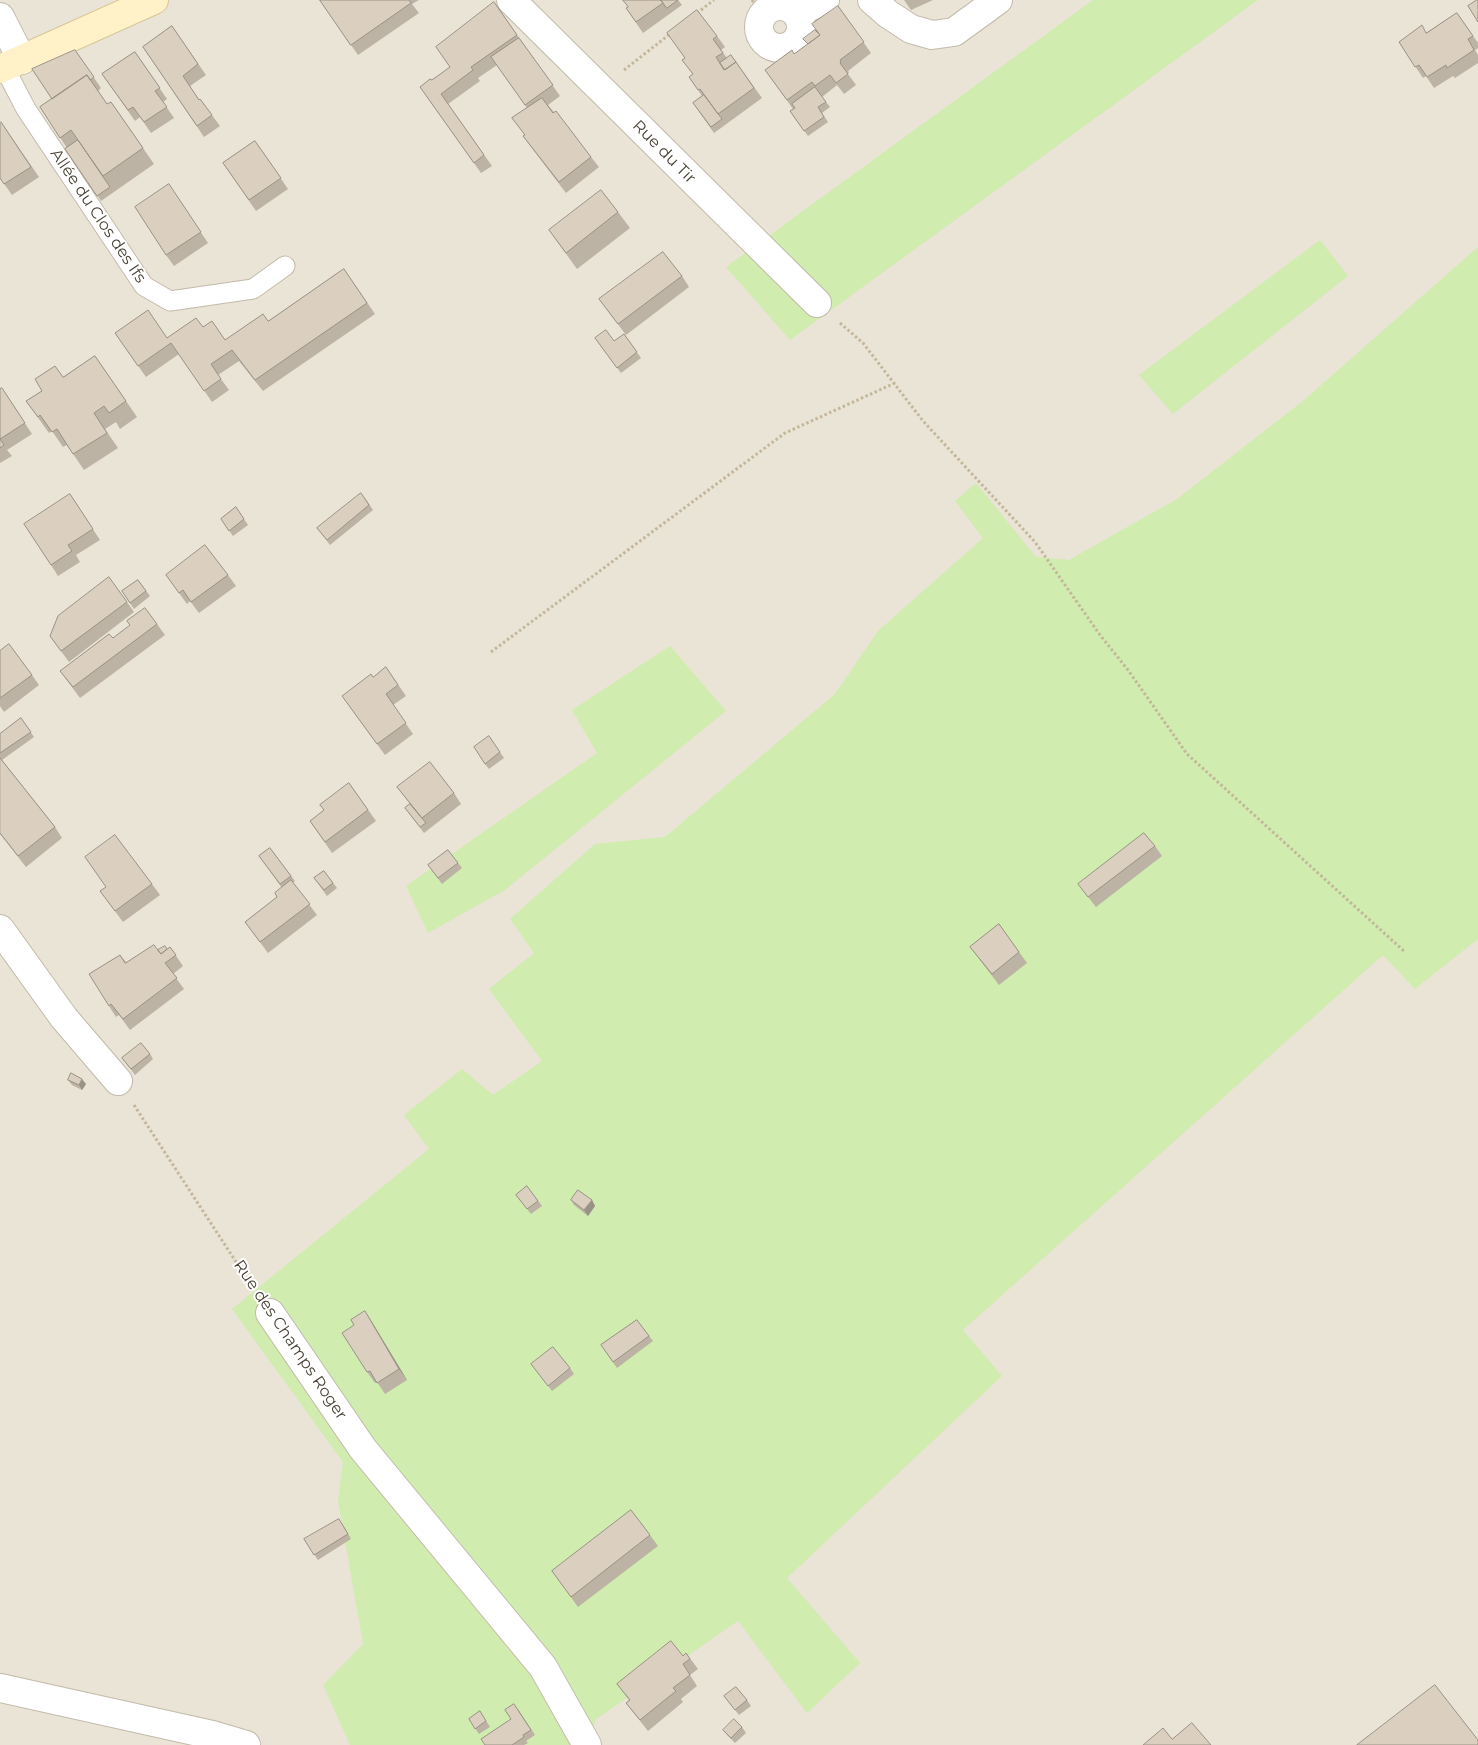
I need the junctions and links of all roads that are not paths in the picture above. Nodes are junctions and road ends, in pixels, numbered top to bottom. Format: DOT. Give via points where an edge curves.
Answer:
graph roads {
  1 [pos="154,0"];
  2 [pos="511,0"];
  3 [pos="825,0"];
  4 [pos="872,0"];
  5 [pos="998,0"];
  6 [pos="757,7"];
  7 [pos="796,13"];
  8 [pos="0,17"];
  9 [pos="8,65"];
  10 [pos="285,266"];
  11 [pos="817,303"];
  12 [pos="0,929"];
  13 [pos="118,1081"];
  14 [pos="270,1313"];
  15 [pos="0,1688"];
  16 [pos="246,1745"];
  17 [pos="588,1745"];
  1 -- 9 [label="street"];
  2 -- 11 [label="street, Rue du Tir"];
  3 -- 7 [label="street"];
  4 -- 5 [label="street" via="912,29 932,36 954,32"];
  6 -- 7 [label="street" via="786,6"];
  6 -- 7 [label="street" via="759,34 770,47 780,49 798,39 801,27"];
  8 -- 9 [label="street"];
  9 -- 10 [label="lane, Allée du Clos des Ifs" via="26,109 144,286 170,301 253,289"];
  12 -- 13 [label="street" via="64,1018"];
  14 -- 17 [label="street, Rue des Champs Roger" via="363,1449 543,1667"];
  15 -- 16 [label="street"];
}
